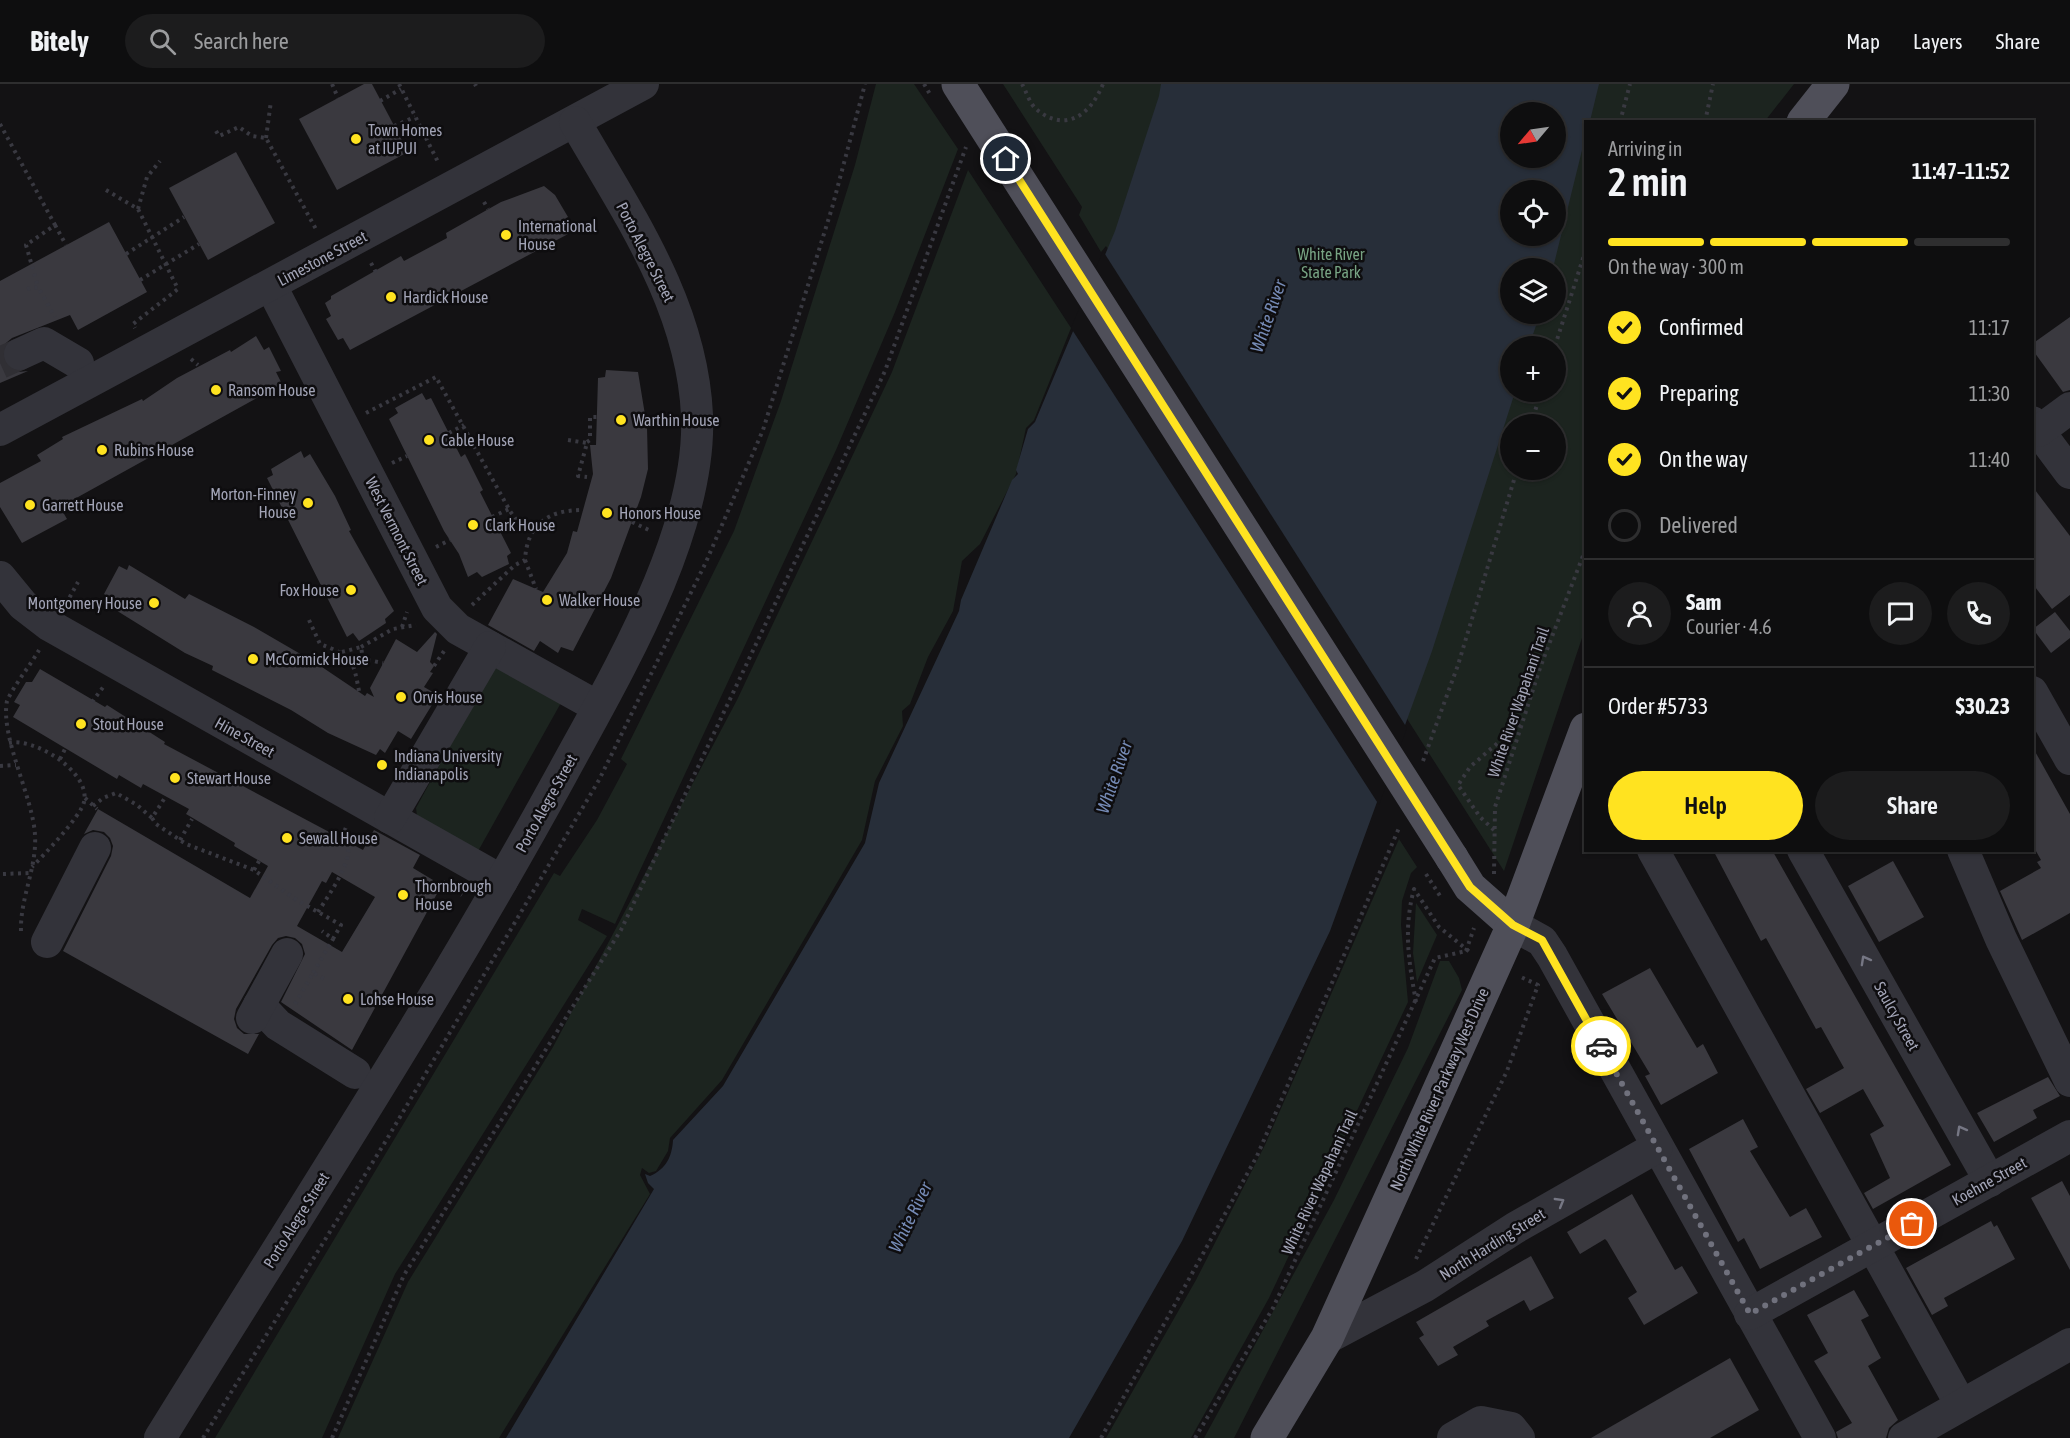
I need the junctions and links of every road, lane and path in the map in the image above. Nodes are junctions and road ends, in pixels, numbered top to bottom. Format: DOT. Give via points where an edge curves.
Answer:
graph roads {
  1 [pos="332,84"];
  2 [pos="644,84"];
  3 [pos="958,84"];
  4 [pos="1022,84"];
  5 [pos="1103,84"];
  6 [pos="1630,84"];
  7 [pos="1713,84"];
  8 [pos="1833,84"];
  9 [pos="400,86"];
  10 [pos="338,98"];
  11 [pos="380,100"];
  12 [pos="271,101"];
  13 [pos="415,117"];
  14 [pos="1621,120"];
  15 [pos="1705,120"];
  16 [pos="1805,120"];
  17 [pos="575,122"];
  18 [pos="0,124"];
  19 [pos="394,126"];
  20 [pos="216,131"];
  21 [pos="267,138"];
  22 [pos="969,139"];
  23 [pos="160,161"];
  24 [pos="440,165"];
  25 [pos="106,190"];
  26 [pos="484,202"];
  27 [pos="138,209"];
  28 [pos="488,209"];
  29 [pos="184,217"];
  30 [pos="55,225"];
  31 [pos="318,232"];
  32 [pos="153,237"];
  33 [pos="199,244"];
  34 [pos="66,245"];
  35 [pos="126,254"];
  36 [pos="1584,255"];
  37 [pos="371,263"];
  38 [pos="167,264"];
  39 [pos="378,276"];
  40 [pos="140,280"];
  41 [pos="271,286"];
  42 [pos="38,287"];
  43 [pos="137,331"];
  44 [pos="1558,336"];
  45 [pos="20,354"];
  46 [pos="191,359"];
  47 [pos="78,363"];
  48 [pos="198,365"];
  49 [pos="2070,408"];
  50 [pos="366,413"];
  51 [pos="597,417"];
  52 [pos="671,419"];
  53 [pos="646,423"];
  54 [pos="464,425"];
  55 [pos="2036,427"];
  56 [pos="0,429"];
  57 [pos="449,433"];
  58 [pos="568,440"];
  59 [pos="587,443"];
  60 [pos="407,456"];
  61 [pos="392,464"];
  62 [pos="2070,473"];
  63 [pos="587,477"];
  64 [pos="1514,480"];
  65 [pos="509,509"];
  66 [pos="583,510"];
  67 [pos="492,517"];
  68 [pos="632,522"];
  69 [pos="536,528"];
  70 [pos="651,531"];
  71 [pos="450,540"];
  72 [pos="435,547"];
  73 [pos="1584,553"];
  74 [pos="525,561"];
  75 [pos="0,577"];
  76 [pos="536,589"];
  77 [pos="309,620"];
  78 [pos="423,630"];
  79 [pos="447,640"];
  80 [pos="490,646"];
  81 [pos="41,647"];
  82 [pos="362,647"];
  83 [pos="341,652"];
  84 [pos="363,659"];
  85 [pos="383,663"];
  86 [pos="354,664"];
  87 [pos="434,666"];
  88 [pos="105,684"];
  89 [pos="360,696"];
  90 [pos="2034,696"];
  91 [pos="92,702"];
  92 [pos="598,707"];
  93 [pos="1524,719"];
  94 [pos="9,743"];
  95 [pos="65,749"];
  96 [pos="1582,749"];
  97 [pos="1427,750"];
  98 [pos="60,759"];
  99 [pos="2070,759"];
  100 [pos="16,765"];
  101 [pos="0,766"];
  102 [pos="165,796"];
  103 [pos="84,798"];
  104 [pos="152,818"];
  105 [pos="390,818"];
  106 [pos="192,819"];
  107 [pos="1494,830"];
  108 [pos="1395,838"];
  109 [pos="180,840"];
  110 [pos="95,848"];
  111 [pos="1654,852"];
  112 [pos="1804,852"];
  113 [pos="1964,852"];
  114 [pos="259,861"];
  115 [pos="31,867"];
  116 [pos="1497,868"];
  117 [pos="254,870"];
  118 [pos="29,873"];
  119 [pos="3,874"];
  120 [pos="502,881"];
  121 [pos="1513,925"];
  122 [pos="322,931"];
  123 [pos="34,938"];
  124 [pos="333,939"];
  125 [pos="287,954"];
  126 [pos="313,973"];
  127 [pos="326,980"];
  128 [pos="1538,985"];
  129 [pos="1416,1002"];
  130 [pos="263,1016"];
  131 [pos="355,1073"];
  132 [pos="2070,1081"];
  133 [pos="2070,1136"];
  134 [pos="1657,1147"];
  135 [pos="1990,1181"];
  136 [pos="1872,1246"];
  137 [pos="1414,1261"];
  138 [pos="1750,1314"];
  139 [pos="1327,1338"];
  140 [pos="2070,1344"];
  141 [pos="1961,1405"];
  142 [pos="1812,1435"];
  143 [pos="160,1438"];
  144 [pos="332,1438"];
  145 [pos="1101,1438"];
  146 [pos="1196,1438"];
  147 [pos="1267,1438"];
  148 [pos="1453,1438"];
  149 [pos="1519,1438"];
  150 [pos="1904,1438"];
  1 -- 10 [label="path"];
  2 -- 17 [label="street, Limestone Street"];
  3 -- 121 [label="main road, bridge" via="1470,887"];
  4 -- 5 [label="path" via="1035,108 1056,120 1082,116 1095,103"];
  6 -- 14 [label="path"];
  7 -- 15 [label="path"];
  8 -- 16 [label="main road"];
  9 -- 11 [label="path"];
  9 -- 13 [label="path"];
  12 -- 21 [label="path"];
  13 -- 19 [label="path"];
  13 -- 24 [label="path"];
  17 -- 41 [label="street, Limestone Street"];
  17 -- 92 [label="street, Porto Alegre Street" via="675,306 693,375 697,419 690,492 677,536"];
  18 -- 30 [label="path"];
  20 -- 21 [label="path" via="219,136 239,127 252,136"];
  21 -- 31 [label="path"];
  22 -- 144 [label="path" via="885,371 621,930 404,1275"];
  23 -- 27 [label="path" via="147,177"];
  25 -- 27 [label="path"];
  26 -- 28 [label="path"];
  27 -- 32 [label="path"];
  29 -- 32 [label="path"];
  30 -- 34 [label="path"];
  30 -- 42 [label="path" via="26,244"];
  32 -- 35 [label="path"];
  32 -- 38 [label="path"];
  33 -- 38 [label="path"];
  36 -- 44 [label="path"];
  37 -- 39 [label="path"];
  38 -- 40 [label="path"];
  38 -- 43 [label="path" via="178,289 133,324"];
  41 -- 56 [label="street, Limestone Street"];
  41 -- 79 [label="street, West Vermont Street" via="443,615"];
  45 -- 47 [label="street" via="44,342"];
  46 -- 48 [label="path"];
  49 -- 55 [label="street"];
  50 -- 54 [label="path" via="436,377"];
  51 -- 59 [label="path" via="590,417 591,440"];
  52 -- 53 [label="path"];
  54 -- 57 [label="path"];
  54 -- 65 [label="path"];
  55 -- 62 [label="street"];
  58 -- 59 [label="path"];
  59 -- 63 [label="path" via="578,476"];
  60 -- 61 [label="path"];
  64 -- 97 [label="path" via="1458,665"];
  65 -- 67 [label="path"];
  65 -- 69 [label="path" via="517,521"];
  66 -- 69 [label="path" via="561,510"];
  68 -- 70 [label="path"];
  69 -- 74 [label="path" via="526,543"];
  71 -- 72 [label="path"];
  73 -- 93 [label="path, White River Wapahani Trail"];
  74 -- 76 [label="path"];
  74 -- 79 [label="path" via="515,565 472,604"];
  75 -- 105 [label="street, Hine Street" via="23,605 49,625"];
  77 -- 83 [label="path" via="320,644"];
  78 -- 82 [label="path" via="416,625 393,629"];
  79 -- 80 [label="street, West Vermont Street"];
  79 -- 87 [label="path"];
  80 -- 92 [label="street, West Vermont Street"];
  80 -- 105 [label="street"];
  81 -- 94 [label="path" via="7,702 4,722"];
  82 -- 83 [label="path"];
  82 -- 84 [label="path"];
  83 -- 86 [label="path"];
  84 -- 85 [label="path"];
  84 -- 86 [label="path"];
  86 -- 89 [label="path"];
  88 -- 91 [label="path"];
  90 -- 99 [label="street"];
  92 -- 120 [label="street, Porto Alegre Street"];
  93 -- 107 [label="path, White River Wapahani Trail" via="1495,807"];
  93 -- 107 [label="path" via="1470,767 1458,786"];
  94 -- 98 [label="path" via="20,741"];
  94 -- 100 [label="path"];
  95 -- 98 [label="path"];
  96 -- 121 [label="main road, North White River Parkway West Drive"];
  98 -- 103 [label="path" via="79,778"];
  100 -- 101 [label="path"];
  100 -- 115 [label="path" via="35,835"];
  102 -- 104 [label="path"];
  103 -- 104 [label="path" via="95,807 103,798 116,793"];
  103 -- 115 [label="path" via="84,804 49,850"];
  104 -- 109 [label="path"];
  105 -- 120 [label="street, Hine Street"];
  106 -- 109 [label="path"];
  107 -- 116 [label="path, White River Wapahani Trail"];
  108 -- 145 [label="path" via="1257,1156"];
  109 -- 117 [label="path"];
  110 -- 123 [label="street"];
  111 -- 136 [label="street"];
  135 -- 112 [label="street, Saulcy Street, one-way"];
  113 -- 132 [label="street"];
  114 -- 117 [label="path"];
  115 -- 118 [label="path"];
  117 -- 124 [label="path" via="341,925"];
  118 -- 119 [label="path"];
  118 -- 123 [label="path" via="20,919"];
  120 -- 143 [label="street, Porto Alegre Street" via="376,1092"];
  121 -- 134 [label="street" via="1542,940"];
  121 -- 139 [label="main road, North White River Parkway West Drive"];
  122 -- 124 [label="path"];
  124 -- 126 [label="path"];
  125 -- 130 [label="street"];
  126 -- 127 [label="path"];
  126 -- 130 [label="path" via="286,1018"];
  128 -- 137 [label="path" via="1507,1071"];
  129 -- 129 [label="path, White River Wapahani Trail" via="1407,926 1414,889 1439,927 1466,951 1435,957"];
  129 -- 146 [label="path, White River Wapahani Trail" via="1273,1308"];
  130 -- 131 [label="street"];
  133 -- 135 [label="street, Koehne Street"];
  134 -- 138 [label="street"];
  139 -- 134 [label="street, North Harding Street, one-way" via="1425,1286 1515,1228"];
  135 -- 136 [label="street, Koehne Street"];
  136 -- 138 [label="street, Koehne Street"];
  136 -- 141 [label="street"];
  138 -- 142 [label="street"];
  139 -- 147 [label="main road, North White River Parkway West Drive"];
  140 -- 141 [label="street"];
  141 -- 150 [label="street"];
  148 -- 149 [label="street" via="1481,1422 1510,1428"];
}
